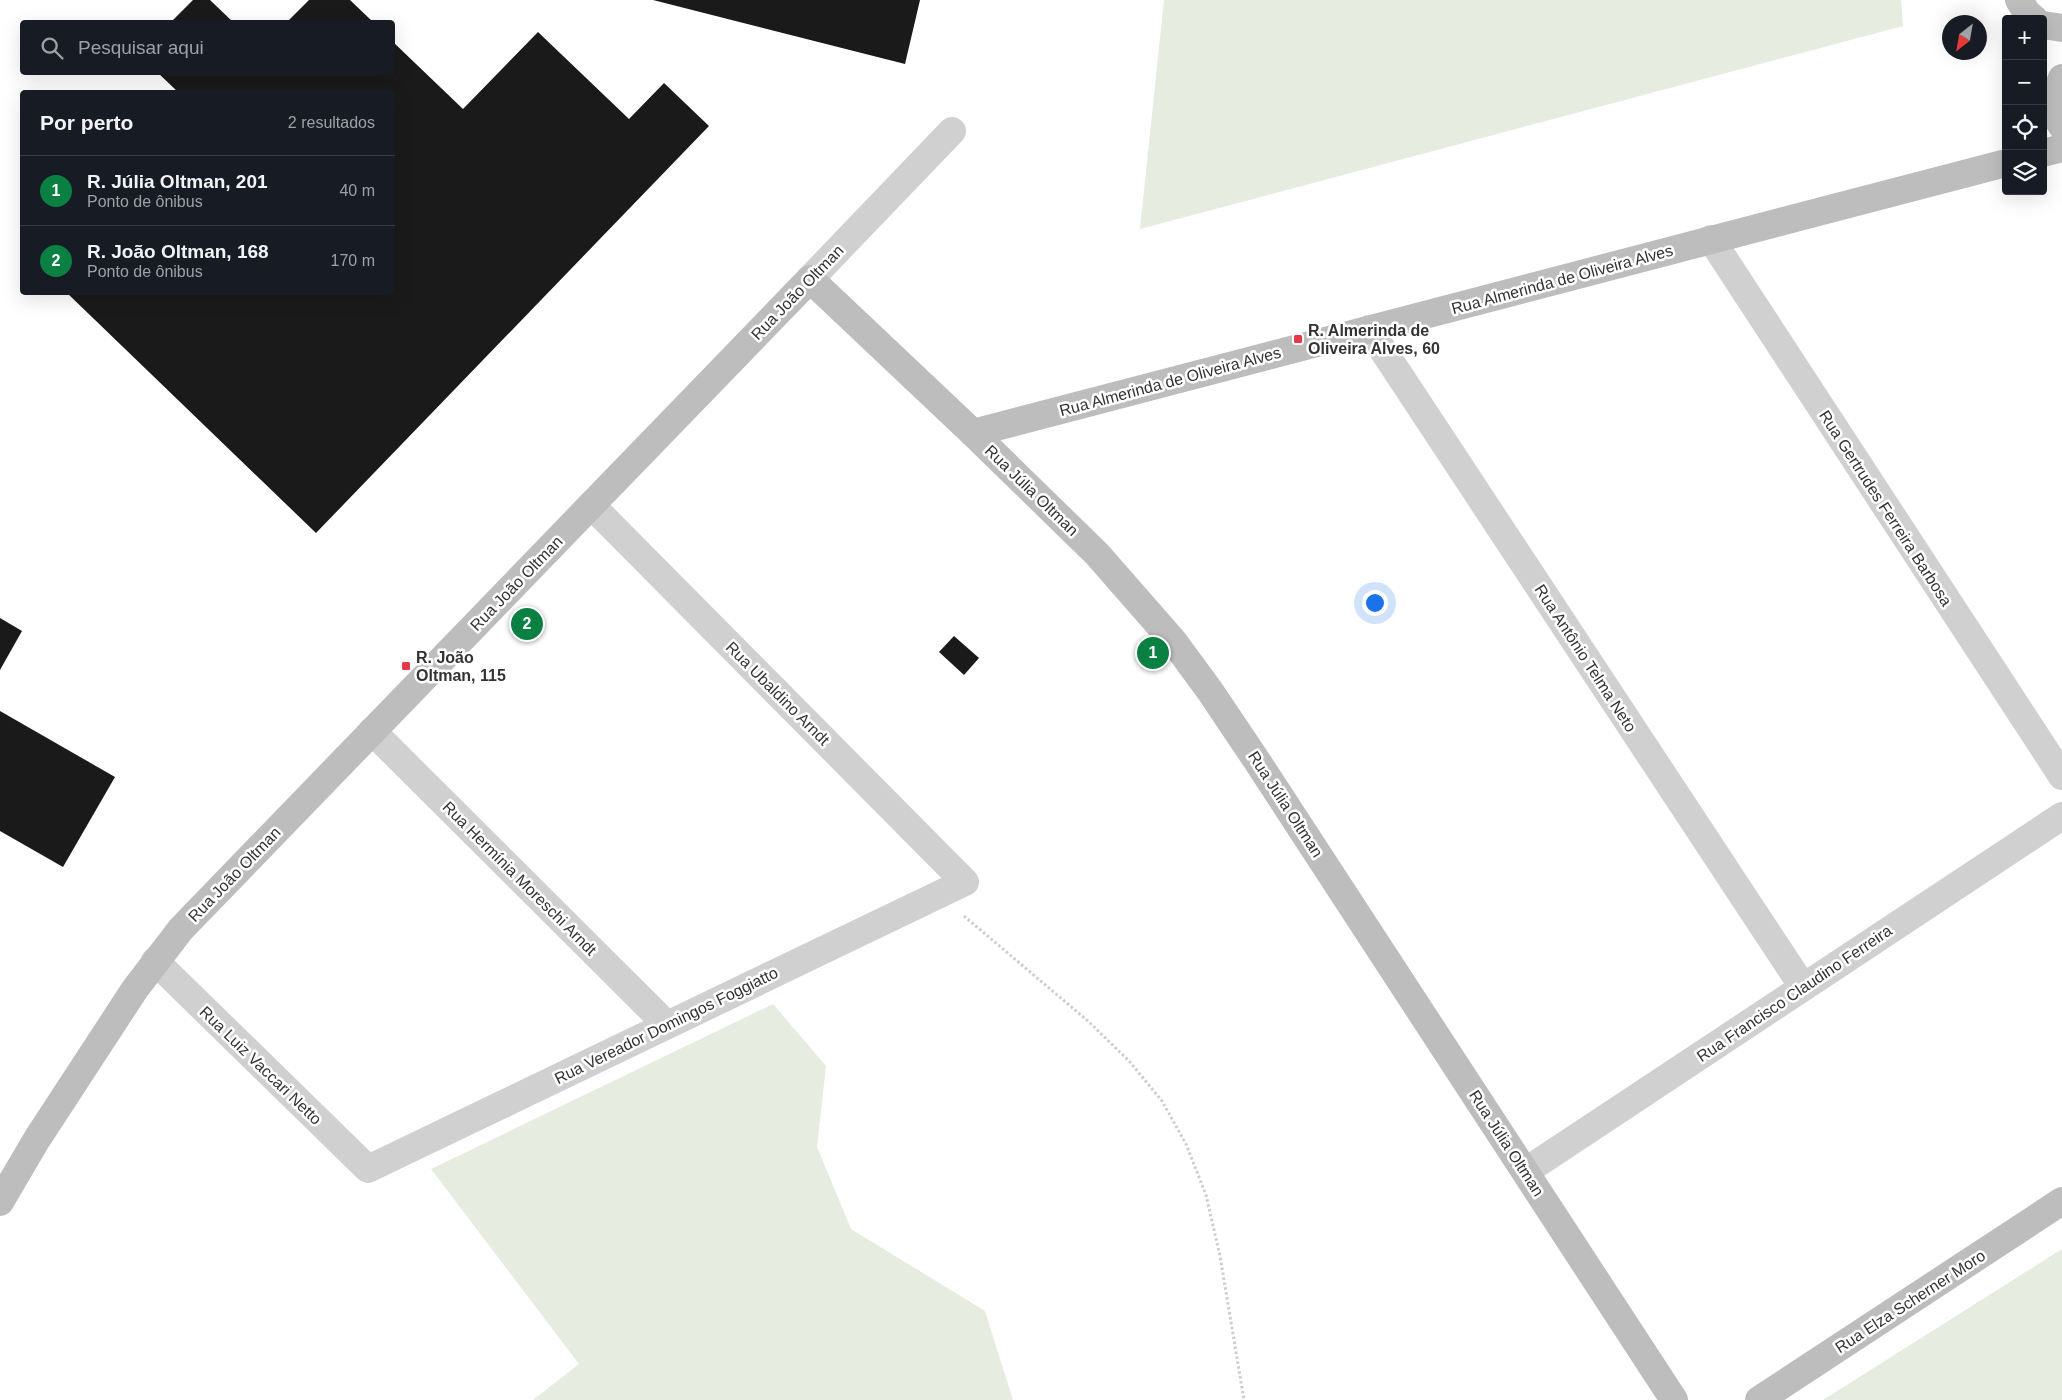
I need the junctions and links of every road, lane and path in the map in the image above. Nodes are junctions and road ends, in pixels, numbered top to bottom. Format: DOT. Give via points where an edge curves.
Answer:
graph roads {
  1 [pos="2004,0"];
  2 [pos="2018,0"];
  3 [pos="2007,15"];
  4 [pos="2029,15"];
  5 [pos="2047,26"];
  6 [pos="2062,28"];
  7 [pos="2062,78"];
  8 [pos="2047,102"];
  9 [pos="2062,107"];
  10 [pos="2062,126"];
  11 [pos="952,131"];
  12 [pos="2062,148"];
  13 [pos="2047,152"];
  14 [pos="2002,164"];
  15 [pos="1711,240"];
  16 [pos="810,279"];
  17 [pos="1369,329"];
  18 [pos="974,433"];
  19 [pos="591,505"];
  20 [pos="372,731"];
  21 [pos="2062,776"];
  22 [pos="2062,816"];
  23 [pos="965,882"];
  24 [pos="938,894"];
  25 [pos="155,961"];
  26 [pos="1802,987"];
  27 [pos="667,1025"];
  28 [pos="368,1169"];
  29 [pos="1526,1171"];
  30 [pos="2062,1201"];
  31 [pos="0,1202"];
  32 [pos="1244,1400"];
  33 [pos="1674,1400"];
  34 [pos="1759,1400"];
  1 -- 3 [label="street"];
  2 -- 4 [label="street"];
  5 -- 6 [label="street"];
  7 -- 9 [label="street"];
  8 -- 10 [label="street"];
  11 -- 16 [label="street, Rua João Oltman"];
  12 -- 13 [label="street"];
  14 -- 15 [label="street, Rua Almerinda de Oliveira Alves"];
  15 -- 17 [label="street, Rua Almerinda de Oliveira Alves"];
  15 -- 21 [label="street, Rua Gertrudes Ferreira Barbosa"];
  16 -- 18 [label="street, Rua Júlia Oltman"];
  16 -- 19 [label="street, Rua João Oltman"];
  17 -- 18 [label="street, Rua Almerinda de Oliveira Alves"];
  17 -- 26 [label="street, Rua Antônio Telma Neto"];
  18 -- 29 [label="street, Rua Júlia Oltman" via="1097,554 1174,642 1252,753"];
  19 -- 20 [label="street, Rua João Oltman"];
  19 -- 23 [label="street, Rua Ubaldino Arndt"];
  20 -- 25 [label="street, Rua João Oltman" via="181,929"];
  20 -- 27 [label="street, Rua Hermínia Moreschi Arndt"];
  22 -- 26 [label="street, Rua Francisco Claudino Ferreira"];
  23 -- 24 [label="street, Rua Vereador Domingos Foggiatto"];
  24 -- 27 [label="street, Rua Vereador Domingos Foggiatto"];
  24 -- 32 [label="path" via="1088,1021 1130,1062 1162,1102 1186,1144 1206,1195 1220,1256"];
  25 -- 28 [label="street, Rua Luiz Vaccari Netto"];
  25 -- 31 [label="street, Rua João Oltman" via="37,1139"];
  26 -- 29 [label="street, Rua Francisco Claudino Ferreira"];
  27 -- 28 [label="street, Rua Vereador Domingos Foggiatto"];
  29 -- 33 [label="street, Rua Júlia Oltman"];
  30 -- 34 [label="street, Rua Elza Scherner Moro"];
}
